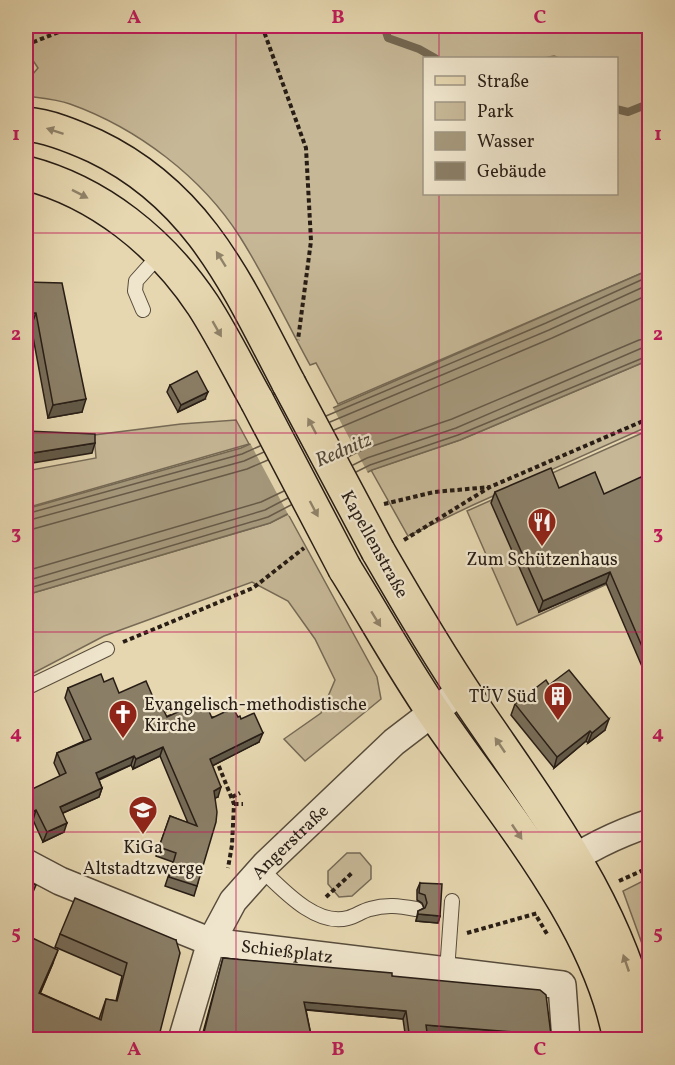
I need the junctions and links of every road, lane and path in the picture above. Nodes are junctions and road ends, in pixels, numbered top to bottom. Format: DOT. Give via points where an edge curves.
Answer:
graph roads {
  1 [pos="74,26"];
  2 [pos="262,26"];
  3 [pos="26,45"];
  4 [pos="26,124"];
  5 [pos="26,173"];
  6 [pos="161,253"];
  7 [pos="143,310"];
  8 [pos="291,345"];
  9 [pos="650,418"];
  10 [pos="490,487"];
  11 [pos="375,508"];
  12 [pos="313,543"];
  13 [pos="388,548"];
  14 [pos="106,648"];
  15 [pos="26,688"];
  16 [pos="462,690"];
  17 [pos="433,712"];
  18 [pos="157,715"];
  19 [pos="172,722"];
  20 [pos="213,752"];
  21 [pos="240,793"];
  22 [pos="232,797"];
  23 [pos="234,804"];
  24 [pos="243,804"];
  25 [pos="650,823"];
  26 [pos="575,857"];
  27 [pos="26,863"];
  28 [pos="650,867"];
  29 [pos="261,869"];
  30 [pos="353,872"];
  31 [pos="548,876"];
  32 [pos="615,882"];
  33 [pos="233,901"];
  34 [pos="452,901"];
  35 [pos="416,909"];
  36 [pos="540,912"];
  37 [pos="317,913"];
  38 [pos="449,939"];
  39 [pos="211,942"];
  40 [pos="447,971"];
  41 [pos="182,1040"];
  42 [pos="566,1040"];
  43 [pos="620,1040"];
  44 [pos="646,1040"];
  1 -- 3 [label="path"];
  2 -- 8 [label="path" via="306,148 311,241 298,340"];
  13 -- 4 [label="main road, Kapellenstraße, one-way, bridge" via="223,263 198,227 155,183 108,152 80,139"];
  5 -- 6 [label="main road, Kapellenstraße, one-way" via="106,208"];
  6 -- 7 [label="lane" via="136,281 135,291"];
  6 -- 17 [label="main road, Kapellenstraße, one-way, bridge" via="202,303 345,569"];
  9 -- 10 [label="path"];
  10 -- 11 [label="path" via="434,492"];
  10 -- 13 [label="path"];
  12 -- 14 [label="path" via="253,588"];
  13 -- 16 [label="main road, Kapellenstraße" via="428,637"];
  14 -- 15 [label="lane"];
  16 -- 17 [label="street, Angerstraße"];
  26 -- 16 [label="main road, Kapellenstraße, one-way"];
  17 -- 29 [label="street, Angerstraße" via="394,742"];
  17 -- 31 [label="main road, Kapellenstraße, one-way"];
  18 -- 19 [label="path" via="154,709 165,705"];
  20 -- 22 [label="path"];
  21 -- 22 [label="path"];
  22 -- 23 [label="path"];
  23 -- 24 [label="path"];
  23 -- 33 [label="path" via="224,890"];
  25 -- 26 [label="street"];
  26 -- 31 [label="street"];
  44 -- 26 [label="main road, Kapellenstraße, one-way" via="623,954"];
  27 -- 39 [label="street, Schießplatz" via="60,881"];
  28 -- 32 [label="path"];
  29 -- 33 [label="street, Angerstraße"];
  29 -- 37 [label="lane" via="305,909"];
  30 -- 37 [label="path" via="327,896"];
  31 -- 43 [label="main road, Kapellenstraße" via="599,969"];
  33 -- 39 [label="street, Angerstraße"];
  34 -- 38 [label="lane"];
  35 -- 37 [label="lane" via="391,904 336,920"];
  36 -- 38 [label="path"];
  38 -- 40 [label="lane"];
  39 -- 40 [label="street, Schießplatz"];
  39 -- 41 [label="street, Angerstraße"];
  40 -- 42 [label="street, Schießplatz" via="562,985"];
}
